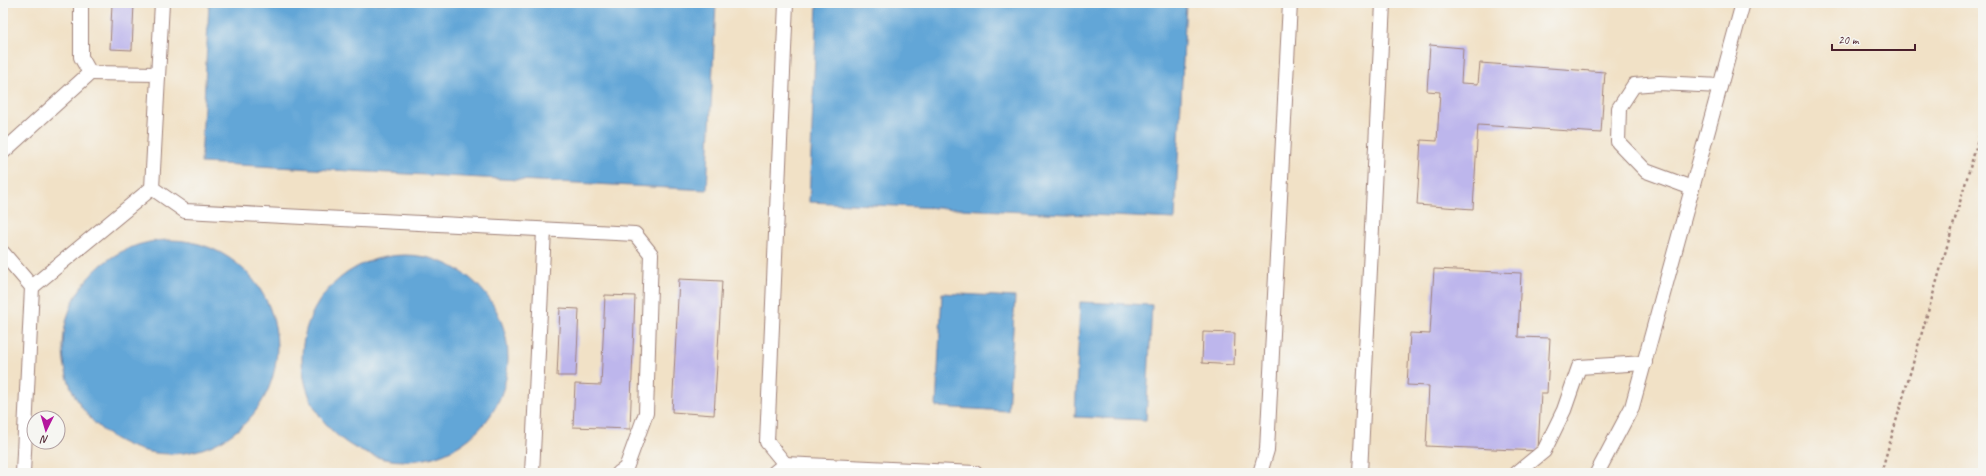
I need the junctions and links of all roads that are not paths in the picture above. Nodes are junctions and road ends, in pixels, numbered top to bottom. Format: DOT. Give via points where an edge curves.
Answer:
graph roads {
  1 [pos="81,3"];
  2 [pos="162,3"];
  3 [pos="786,3"];
  4 [pos="1290,3"];
  5 [pos="1383,3"];
  6 [pos="1743,3"];
  7 [pos="90,73"];
  8 [pos="158,74"];
  9 [pos="1720,86"];
  10 [pos="3,152"];
  11 [pos="152,188"];
  12 [pos="1692,188"];
  13 [pos="544,230"];
  14 [pos="3,253"];
  15 [pos="32,287"];
  16 [pos="1645,362"];
  17 [pos="785,464"];
  18 [pos="23,473"];
  19 [pos="532,473"];
  20 [pos="619,473"];
  21 [pos="774,473"];
  22 [pos="975,473"];
  23 [pos="1260,473"];
  24 [pos="1360,473"];
  25 [pos="1517,473"];
  26 [pos="1597,473"];
  1 -- 7 [label="lane" via="81,57"];
  2 -- 8 [label="lane"];
  3 -- 17 [label="lane" via="767,442"];
  4 -- 23 [label="lane" via="1267,450"];
  5 -- 24 [label="lane"];
  6 -- 9 [label="lane"];
  7 -- 8 [label="lane"];
  7 -- 10 [label="lane"];
  8 -- 11 [label="lane"];
  9 -- 12 [label="lane"];
  9 -- 12 [label="lane" via="1659,83 1634,85 1619,108 1618,142 1646,171"];
  11 -- 13 [label="lane" via="186,211"];
  11 -- 15 [label="lane"];
  12 -- 16 [label="lane"];
  13 -- 19 [label="lane"];
  13 -- 20 [label="lane" via="635,234 651,254 646,413 626,468"];
  14 -- 15 [label="lane"];
  15 -- 18 [label="lane"];
  16 -- 25 [label="lane" via="1579,366 1564,410 1544,451"];
  16 -- 26 [label="lane" via="1632,407"];
  17 -- 21 [label="lane"];
  17 -- 22 [label="lane"];
}
